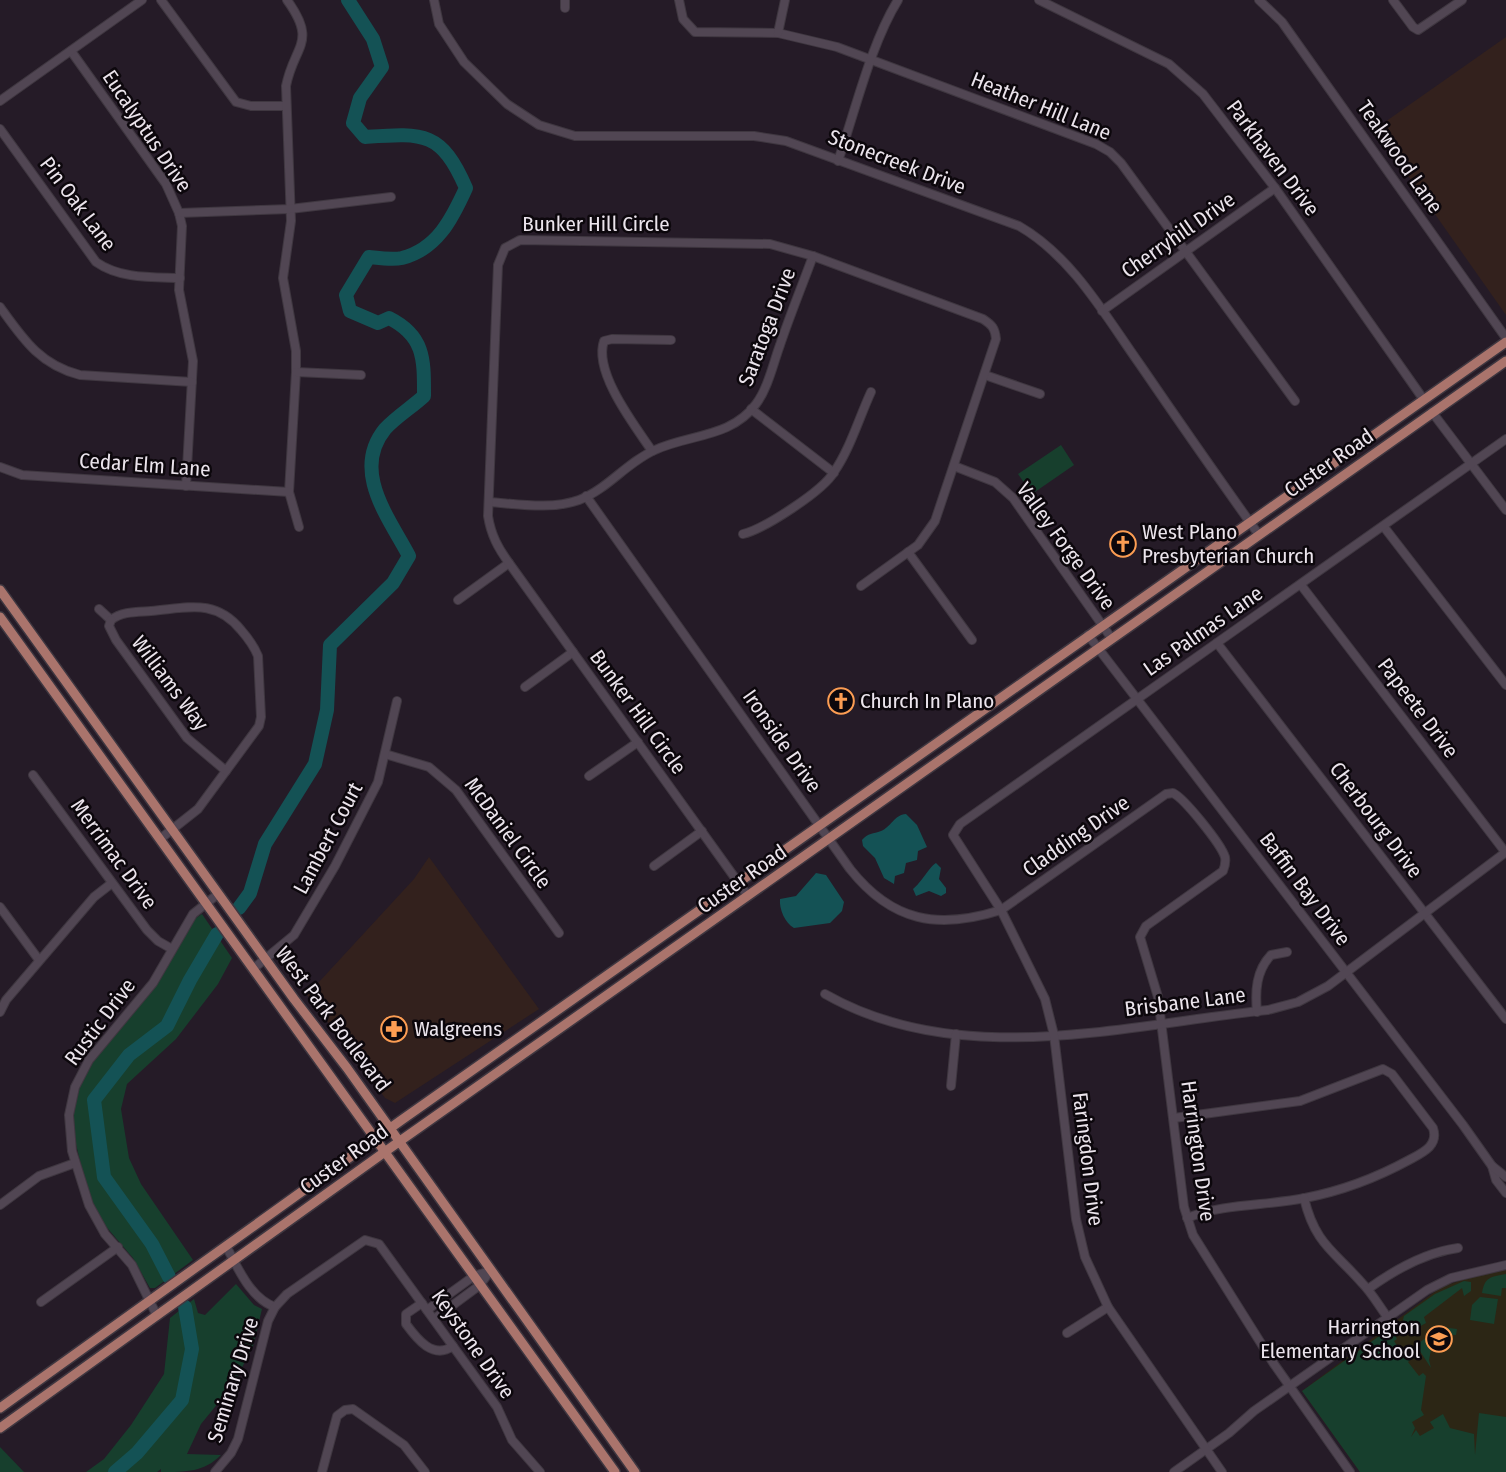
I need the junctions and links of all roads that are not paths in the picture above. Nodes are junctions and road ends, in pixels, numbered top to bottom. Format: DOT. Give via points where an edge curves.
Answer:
graph roads {
  1 [pos="142,0"];
  2 [pos="161,0"];
  3 [pos="287,0"];
  4 [pos="434,0"];
  5 [pos="679,0"];
  6 [pos="785,0"];
  7 [pos="898,0"];
  8 [pos="1039,0"];
  9 [pos="1259,0"];
  10 [pos="1394,0"];
  11 [pos="1462,0"];
  12 [pos="778,33"];
  13 [pos="71,51"];
  14 [pos="873,59"];
  15 [pos="0,101"];
  16 [pos="286,106"];
  17 [pos="0,129"];
  18 [pos="838,161"];
  19 [pos="1275,188"];
  20 [pos="391,197"];
  21 [pos="290,209"];
  22 [pos="179,213"];
  23 [pos="1186,252"];
  24 [pos="813,256"];
  25 [pos="180,278"];
  26 [pos="0,307"];
  27 [pos="1102,311"];
  28 [pos="671,340"];
  29 [pos="1506,340"];
  30 [pos="1506,361"];
  31 [pos="296,372"];
  32 [pos="361,375"];
  33 [pos="985,375"];
  34 [pos="192,382"];
  35 [pos="871,392"];
  36 [pos="1041,394"];
  37 [pos="1424,400"];
  38 [pos="1295,401"];
  39 [pos="751,410"];
  40 [pos="1432,412"];
  41 [pos="1506,439"];
  42 [pos="652,451"];
  43 [pos="1471,465"];
  44 [pos="954,466"];
  45 [pos="0,467"];
  46 [pos="834,473"];
  47 [pos="186,486"];
  48 [pos="289,492"];
  49 [pos="586,496"];
  50 [pos="489,502"];
  51 [pos="1506,510"];
  52 [pos="1249,522"];
  53 [pos="299,527"];
  54 [pos="1384,527"];
  55 [pos="744,534"];
  56 [pos="1258,535"];
  57 [pos="908,552"];
  58 [pos="509,563"];
  59 [pos="1301,585"];
  60 [pos="861,586"];
  61 [pos="0,590"];
  62 [pos="458,600"];
  63 [pos="99,609"];
  64 [pos="0,617"];
  65 [pos="111,620"];
  66 [pos="1102,625"];
  67 [pos="1088,635"];
  68 [pos="1112,639"];
  69 [pos="972,640"];
  70 [pos="1218,643"];
  71 [pos="1098,648"];
  72 [pos="573,652"];
  73 [pos="1506,685"];
  74 [pos="525,687"];
  75 [pos="1137,699"];
  76 [pos="397,701"];
  77 [pos="638,742"];
  78 [pos="385,754"];
  79 [pos="226,771"];
  80 [pos="33,775"];
  81 [pos="589,776"];
  82 [pos="819,826"];
  83 [pos="172,830"];
  84 [pos="702,831"];
  85 [pos="952,835"];
  86 [pos="160,839"];
  87 [pos="830,839"];
  88 [pos="1506,852"];
  89 [pos="654,866"];
  90 [pos="112,883"];
  91 [pos="739,883"];
  92 [pos="218,894"];
  93 [pos="748,896"];
  94 [pos="205,903"];
  95 [pos="0,907"];
  96 [pos="1001,910"];
  97 [pos="1425,914"];
  98 [pos="559,933"];
  99 [pos="1140,934"];
  100 [pos="172,949"];
  101 [pos="1287,951"];
  102 [pos="266,959"];
  103 [pos="39,960"];
  104 [pos="253,969"];
  105 [pos="1346,973"];
  106 [pos="825,994"];
  107 [pos="0,1012"];
  108 [pos="1257,1012"];
  109 [pos="1506,1019"];
  110 [pos="1162,1023"];
  111 [pos="313,1024"];
  112 [pos="300,1034"];
  113 [pos="956,1034"];
  114 [pos="1054,1035"];
  115 [pos="951,1086"];
  116 [pos="1174,1118"];
  117 [pos="391,1128"];
  118 [pos="375,1139"];
  119 [pos="400,1141"];
  120 [pos="384,1152"];
  121 [pos="75,1163"];
  122 [pos="1492,1166"];
  123 [pos="1506,1177"];
  124 [pos="1506,1194"];
  125 [pos="1304,1198"];
  126 [pos="0,1205"];
  127 [pos="1187,1218"];
  128 [pos="372,1240"];
  129 [pos="226,1246"];
  130 [pos="118,1247"];
  131 [pos="1458,1248"];
  132 [pos="233,1260"];
  133 [pos="1506,1265"];
  134 [pos="490,1271"];
  135 [pos="474,1276"];
  136 [pos="480,1285"];
  137 [pos="1368,1289"];
  138 [pos="41,1302"];
  139 [pos="150,1302"];
  140 [pos="425,1306"];
  141 [pos="275,1307"];
  142 [pos="1107,1307"];
  143 [pos="157,1316"];
  144 [pos="1388,1318"];
  145 [pos="434,1319"];
  146 [pos="1067,1333"];
  147 [pos="453,1346"];
  148 [pos="1289,1386"];
  149 [pos="585,1402"];
  150 [pos="0,1408"];
  151 [pos="572,1412"];
  152 [pos="0,1428"];
  153 [pos="1206,1449"];
  154 [pos="215,1472"];
  155 [pos="322,1472"];
  156 [pos="425,1472"];
  157 [pos="540,1472"];
  158 [pos="615,1472"];
  159 [pos="635,1472"];
  160 [pos="1174,1472"];
  161 [pos="1222,1472"];
  162 [pos="1350,1472"];
  1 -- 13 [label="street"];
  2 -- 16 [label="street" via="236,102"];
  3 -- 16 [label="street" via="300,18 303,36 288,73"];
  4 -- 18 [label="street, Stonecreek Drive" via="439,24 464,62 507,104 539,125 575,136 754,136 786,141"];
  5 -- 12 [label="street, Heather Hill Lane" via="683,19 695,32"];
  6 -- 12 [label="street"];
  7 -- 14 [label="street"];
  8 -- 19 [label="street, Parkhaven Drive" via="1148,52 1187,78"];
  9 -- 29 [label="street, Teakwood Lane" via="1282,22"];
  10 -- 11 [label="street" via="1418,30"];
  12 -- 14 [label="street, Heather Hill Lane"];
  13 -- 15 [label="street"];
  13 -- 22 [label="street, Eucalyptus Drive" via="165,184"];
  14 -- 18 [label="street"];
  14 -- 23 [label="street, Heather Hill Lane" via="1110,152"];
  16 -- 21 [label="street"];
  17 -- 25 [label="street, Pin Oak Lane" via="96,262 121,274"];
  18 -- 27 [label="street, Stonecreek Drive" via="1019,226 1064,262"];
  19 -- 23 [label="street, Cherryhill Drive"];
  19 -- 37 [label="street, Parkhaven Drive"];
  20 -- 21 [label="street"];
  21 -- 22 [label="street"];
  21 -- 31 [label="street" via="283,278"];
  22 -- 25 [label="street, Eucalyptus Drive"];
  23 -- 27 [label="street, Cherryhill Drive"];
  23 -- 38 [label="street, Heather Hill Lane"];
  24 -- 33 [label="street, Bunker Hill Circle" via="983,319 995,329 996,339"];
  24 -- 39 [label="street, Saratoga Drive" via="767,381"];
  24 -- 50 [label="street, Bunker Hill Circle" via="753,242 520,240 505,248 498,265"];
  25 -- 34 [label="street, Eucalyptus Drive" via="181,312 193,361"];
  26 -- 34 [label="street" via="33,351 63,370 80,375"];
  27 -- 52 [label="street, Stonecreek Drive"];
  28 -- 42 [label="street" via="612,339 604,340 603,345 606,367 619,402"];
  29 -- 37 [label="main road, Custer Road"];
  30 -- 40 [label="main road, Custer Road"];
  31 -- 32 [label="street"];
  31 -- 48 [label="street"];
  33 -- 36 [label="street"];
  33 -- 44 [label="street, Bunker Hill Circle"];
  34 -- 47 [label="street, Eucalyptus Drive"];
  35 -- 46 [label="street"];
  37 -- 40 [label="main road"];
  37 -- 52 [label="main road, Custer Road"];
  39 -- 42 [label="street, Saratoga Drive" via="717,432"];
  39 -- 46 [label="street"];
  40 -- 43 [label="street"];
  40 -- 56 [label="main road, Custer Road"];
  41 -- 43 [label="street, Las Palmas Lane"];
  42 -- 49 [label="street, Saratoga Drive" via="596,493"];
  43 -- 51 [label="street"];
  43 -- 54 [label="street, Las Palmas Lane"];
  44 -- 57 [label="street, Bunker Hill Circle" via="935,521"];
  44 -- 66 [label="street, Valley Forge Drive" via="994,482 1013,498"];
  45 -- 47 [label="street, Cedar Elm Lane" via="22,475"];
  46 -- 55 [label="street" via="759,530"];
  47 -- 48 [label="street, Cedar Elm Lane"];
  48 -- 53 [label="street"];
  49 -- 50 [label="street, Saratoga Drive" via="563,503"];
  49 -- 82 [label="street, Ironside Drive"];
  50 -- 58 [label="street, Bunker Hill Circle" via="491,530"];
  52 -- 56 [label="street, Stonecreek Drive"];
  52 -- 66 [label="main road, Custer Road"];
  54 -- 59 [label="street, Las Palmas Lane"];
  54 -- 73 [label="street"];
  56 -- 68 [label="main road, Custer Road"];
  57 -- 60 [label="street, Bunker Hill Circle"];
  57 -- 69 [label="street"];
  58 -- 62 [label="street"];
  58 -- 72 [label="street, Bunker Hill Circle"];
  59 -- 70 [label="street, Las Palmas Lane"];
  59 -- 88 [label="street, Papeete Drive"];
  61 -- 83 [label="main road, West Park Boulevard"];
  63 -- 65 [label="street, Williams Way"];
  64 -- 86 [label="main road, West Park Boulevard"];
  65 -- 79 [label="street, Williams Way" via="109,626 116,640 187,738"];
  65 -- 79 [label="street" via="136,612 213,608 233,621 255,647 259,726"];
  66 -- 67 [label="main road, Custer Road"];
  66 -- 68 [label="street, Valley Forge Drive"];
  67 -- 71 [label="street, Baffin Bay Drive"];
  67 -- 82 [label="main road, Custer Road"];
  68 -- 71 [label="main road, Custer Road"];
  70 -- 75 [label="street, Las Palmas Lane"];
  70 -- 97 [label="street, Cherbourg Drive"];
  71 -- 75 [label="street, Baffin Bay Drive"];
  71 -- 87 [label="main road, Custer Road"];
  72 -- 74 [label="street"];
  72 -- 77 [label="street, Bunker Hill Circle"];
  75 -- 85 [label="street, Las Palmas Lane" via="960,824"];
  75 -- 105 [label="street, Baffin Bay Drive"];
  76 -- 78 [label="street, Lambert Court"];
  77 -- 81 [label="street"];
  77 -- 84 [label="street, Bunker Hill Circle"];
  78 -- 98 [label="street, McDaniel Circle" via="429,767 456,790"];
  78 -- 102 [label="street, Lambert Court" via="369,801 307,917 294,935"];
  79 -- 83 [label="street" via="198,809"];
  80 -- 90 [label="street, Merrimac Drive"];
  82 -- 87 [label="street, Ironside Drive"];
  82 -- 91 [label="main road, Custer Road"];
  83 -- 86 [label="street"];
  83 -- 92 [label="main road, West Park Boulevard"];
  84 -- 89 [label="street"];
  84 -- 91 [label="street, Bunker Hill Circle"];
  85 -- 96 [label="street, Faringdon Drive"];
  86 -- 94 [label="main road, West Park Boulevard"];
  87 -- 93 [label="main road, Custer Road"];
  87 -- 96 [label="street, Ironside Drive" via="861,883 900,911 938,921 972,919"];
  88 -- 97 [label="street, Brisbane Lane"];
  90 -- 100 [label="street, Merrimac Drive" via="152,936"];
  90 -- 103 [label="street" via="94,897"];
  91 -- 93 [label="street, Bunker Hill Circle"];
  91 -- 117 [label="main road, Custer Road"];
  92 -- 94 [label="street, Rustic Drive"];
  92 -- 102 [label="main road, West Park Boulevard"];
  93 -- 119 [label="main road, Custer Road"];
  94 -- 100 [label="street, Rustic Drive" via="188,920"];
  94 -- 104 [label="main road, West Park Boulevard"];
  95 -- 103 [label="street"];
  96 -- 99 [label="street, Cladding Drive" via="1173,793 1222,852 1226,863 1223,871"];
  96 -- 114 [label="street, Faringdon Drive" via="1038,980"];
  97 -- 105 [label="street, Brisbane Lane"];
  97 -- 109 [label="street, Cherbourg Drive"];
  99 -- 110 [label="street, Harrington Drive"];
  100 -- 121 [label="street, Rustic Drive" via="153,983 96,1049 79,1078 69,1114"];
  101 -- 108 [label="street" via="1271,955 1260,973"];
  102 -- 104 [label="street, Lambert Court"];
  102 -- 111 [label="main road, West Park Boulevard"];
  103 -- 107 [label="street"];
  104 -- 112 [label="main road, West Park Boulevard"];
  105 -- 108 [label="street, Brisbane Lane" via="1306,998"];
  105 -- 122 [label="street, Baffin Bay Drive"];
  106 -- 113 [label="street, Brisbane Lane" via="849,1008 899,1026"];
  108 -- 110 [label="street, Brisbane Lane"];
  110 -- 114 [label="street, Brisbane Lane"];
  110 -- 116 [label="street, Harrington Drive"];
  111 -- 112 [label="main road"];
  111 -- 117 [label="main road, West Park Boulevard"];
  112 -- 118 [label="main road, West Park Boulevard"];
  113 -- 114 [label="street, Brisbane Lane" via="1008,1038"];
  113 -- 115 [label="street"];
  114 -- 142 [label="street, Faringdon Drive" via="1076,1219 1085,1257"];
  116 -- 125 [label="street" via="1300,1101 1383,1069 1392,1074 1433,1128 1435,1139 1429,1148 1347,1187"];
  116 -- 127 [label="street, Harrington Drive"];
  117 -- 118 [label="main road, Custer Road"];
  117 -- 119 [label="main road, West Park Boulevard"];
  118 -- 120 [label="main road, West Park Boulevard"];
  118 -- 129 [label="main road, Custer Road"];
  119 -- 120 [label="main road, Custer Road"];
  119 -- 134 [label="main road, West Park Boulevard"];
  120 -- 132 [label="main road, Custer Road"];
  120 -- 135 [label="main road, West Park Boulevard"];
  121 -- 126 [label="street" via="39,1176"];
  121 -- 130 [label="street, Rustic Drive" via="93,1213"];
  122 -- 123 [label="street, Baffin Bay Drive"];
  122 -- 124 [label="street, Baffin Bay Drive"];
  125 -- 127 [label="street" via="1216,1209"];
  125 -- 137 [label="street" via="1324,1245"];
  127 -- 148 [label="street, Harrington Drive" via="1202,1253"];
  128 -- 140 [label="street, Keystone Drive"];
  128 -- 141 [label="street, Seminary Drive" via="361,1241 287,1294"];
  129 -- 132 [label="street"];
  129 -- 139 [label="main road, Custer Road"];
  130 -- 138 [label="street"];
  130 -- 139 [label="street, Rustic Drive" via="132,1265"];
  131 -- 137 [label="street" via="1404,1268"];
  132 -- 141 [label="street" via="254,1293"];
  132 -- 143 [label="main road, Custer Road"];
  133 -- 144 [label="street" via="1451,1278"];
  134 -- 135 [label="street"];
  134 -- 136 [label="street"];
  134 -- 149 [label="main road, West Park Boulevard"];
  135 -- 136 [label="main road, West Park Boulevard"];
  135 -- 140 [label="street"];
  136 -- 145 [label="street"];
  136 -- 151 [label="main road, West Park Boulevard"];
  137 -- 144 [label="street"];
  139 -- 143 [label="street, Rustic Drive"];
  139 -- 150 [label="main road, Custer Road"];
  140 -- 145 [label="street, Keystone Drive"];
  140 -- 147 [label="street" via="404,1319 410,1330 426,1347 445,1351"];
  141 -- 154 [label="street, Seminary Drive" via="238,1439"];
  142 -- 146 [label="street"];
  142 -- 153 [label="street, Faringdon Drive"];
  143 -- 152 [label="main road, Custer Road"];
  144 -- 148 [label="street"];
  145 -- 147 [label="street, Keystone Drive"];
  147 -- 157 [label="street, Keystone Drive" via="497,1407 512,1440"];
  148 -- 153 [label="street"];
  148 -- 162 [label="street, Harrington Drive"];
  149 -- 151 [label="main road"];
  149 -- 159 [label="main road, West Park Boulevard"];
  151 -- 158 [label="main road, West Park Boulevard"];
  153 -- 160 [label="street"];
  153 -- 161 [label="street, Faringdon Drive"];
  155 -- 156 [label="street" via="338,1416 349,1409 361,1413 404,1445"];
}
